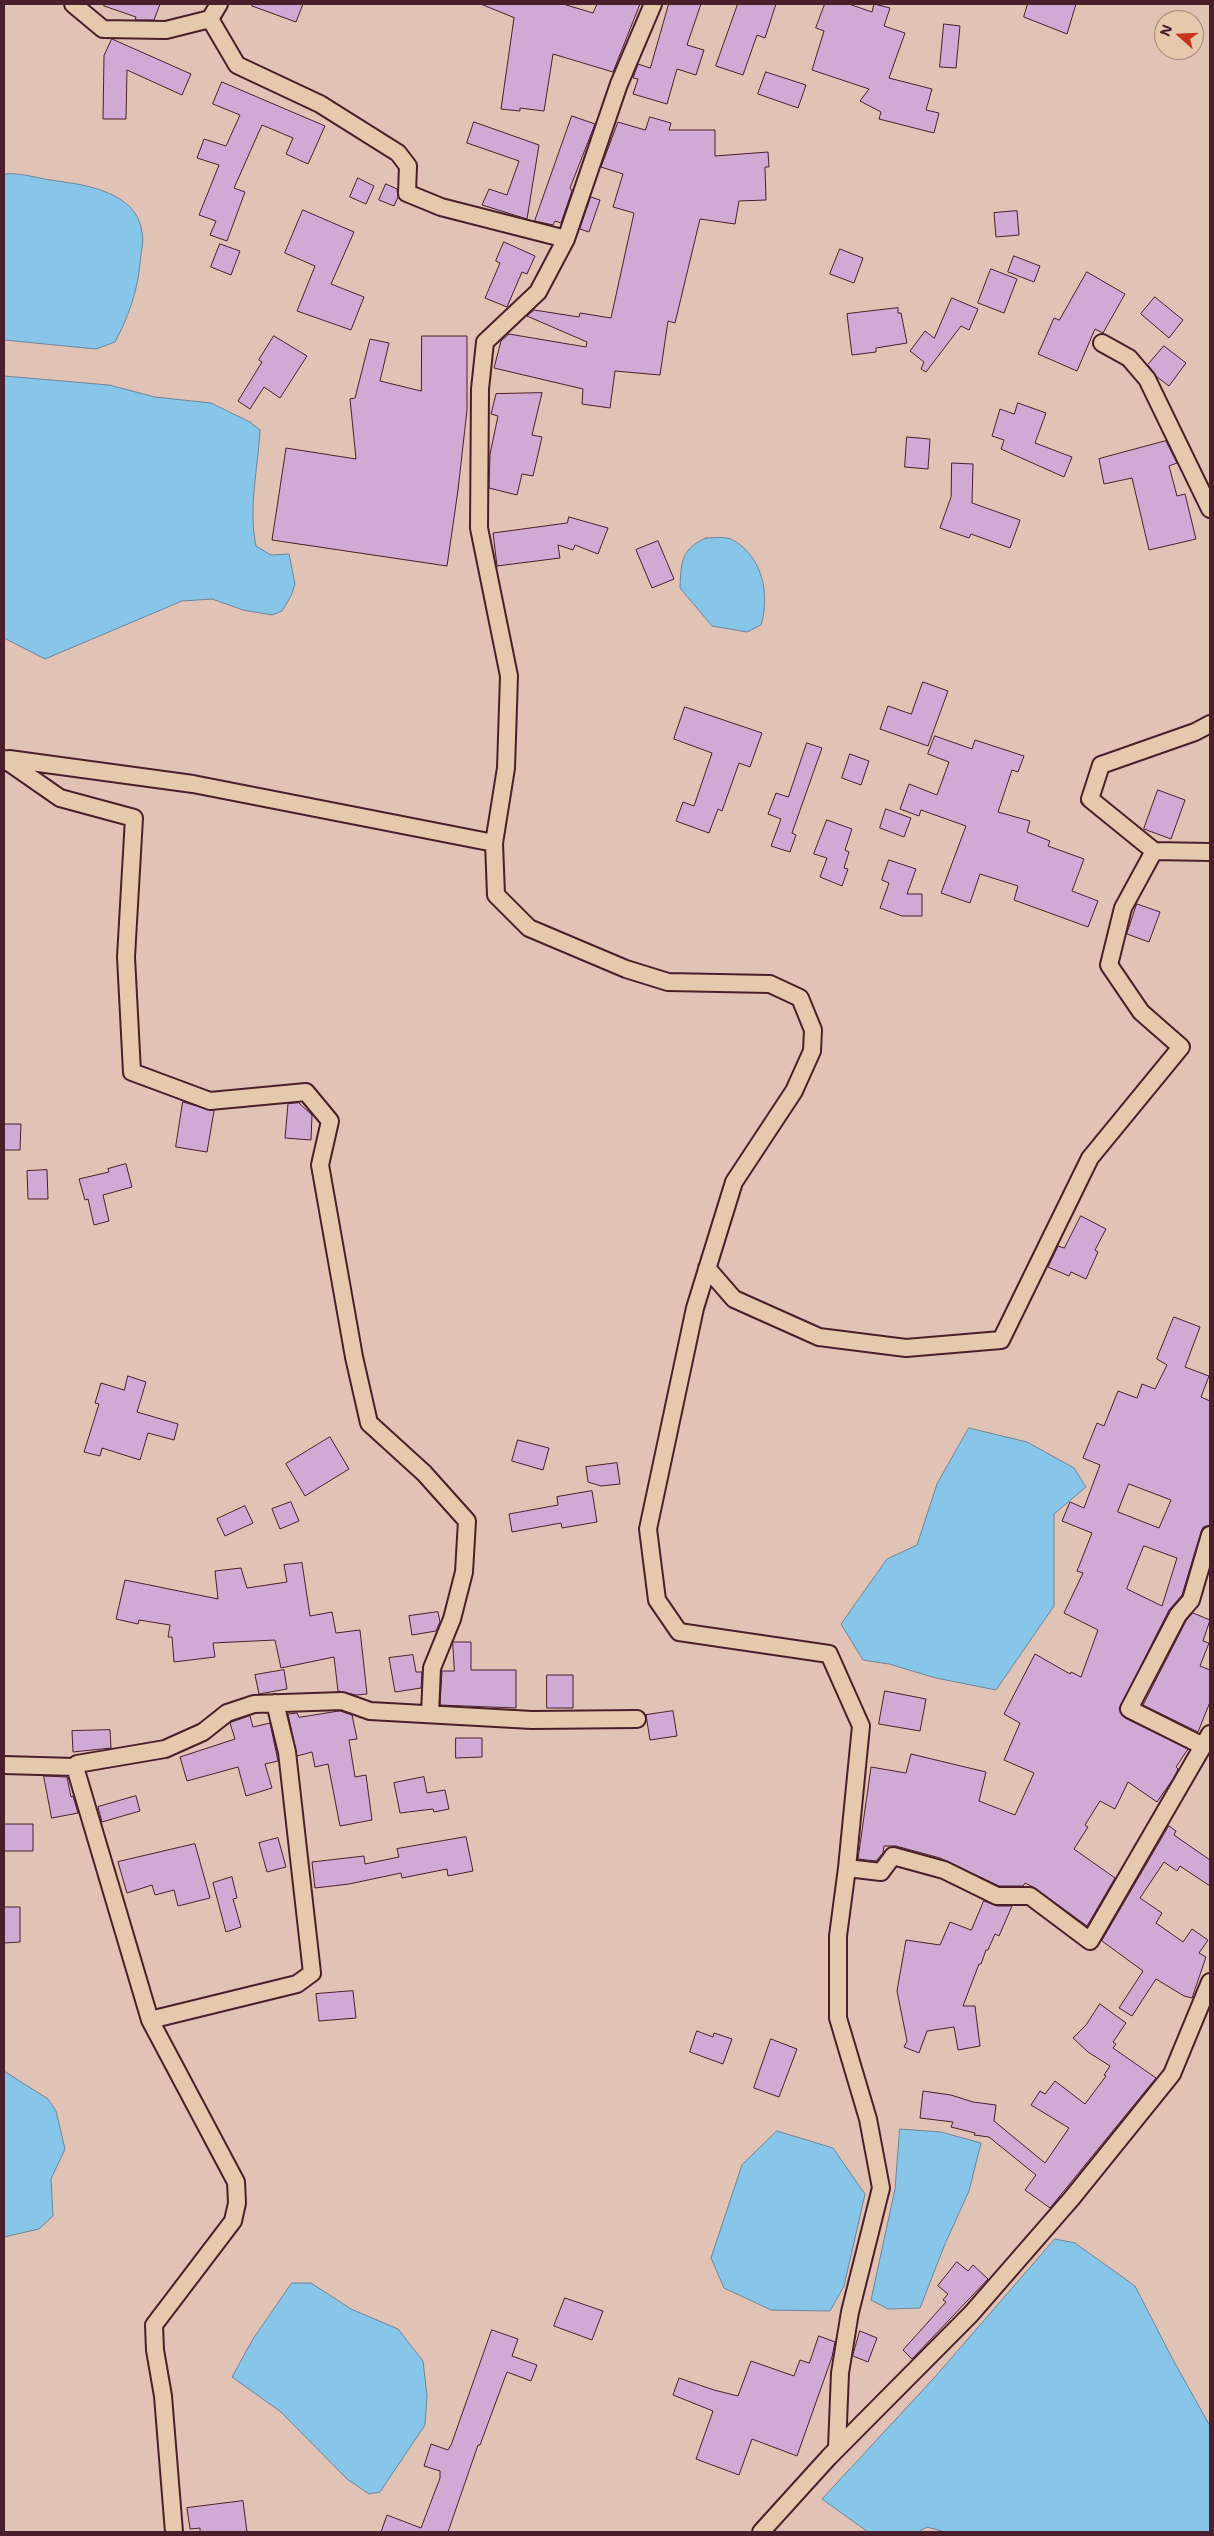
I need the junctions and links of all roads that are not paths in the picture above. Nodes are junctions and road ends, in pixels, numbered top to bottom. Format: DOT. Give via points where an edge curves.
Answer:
graph roads {
  1 [pos="73,4"];
  2 [pos="219,4"];
  3 [pos="653,4"];
  4 [pos="210,19"];
  5 [pos="566,239"];
  6 [pos="1102,343"];
  7 [pos="1210,508"];
  8 [pos="1210,724"];
  9 [pos="4,759"];
  10 [pos="494,843"];
  11 [pos="1154,851"];
  12 [pos="1210,852"];
  13 [pos="707,1268"];
  14 [pos="1210,1535"];
  15 [pos="275,1703"];
  16 [pos="430,1714"];
  17 [pos="637,1719"];
  18 [pos="1206,1740"];
  19 [pos="4,1765"];
  20 [pos="75,1767"];
  21 [pos="847,1868"];
  22 [pos="1210,1982"];
  23 [pos="150,2020"];
  24 [pos="838,2448"];
  25 [pos="174,2532"];
  26 [pos="761,2532"];
  1 -- 4 [label="street" via="103,29 166,30"];
  2 -- 4 [label="street"];
  3 -- 5 [label="street" via="619,84"];
  4 -- 5 [label="street" via="237,64 320,104 398,153 408,166 407,193 441,207"];
  5 -- 10 [label="street" via="538,292 486,342 481,380 479,528 509,676 506,768"];
  6 -- 7 [label="street" via="1128,358 1147,379"];
  8 -- 11 [label="street" via="1101,765 1090,799"];
  9 -- 10 [label="street" via="193,784"];
  9 -- 16 [label="street" via="60,798 134,818 126,957 132,1072 210,1101 306,1092 330,1121 320,1165 369,1423 424,1473 467,1522 464,1572 452,1619 432,1668"];
  10 -- 13 [label="street" via="496,895 529,928 609,962 668,982 770,984 800,998 813,1030 812,1051 794,1091 734,1182"];
  11 -- 12 [label="street"];
  11 -- 13 [label="street" via="1123,908 1109,965 1141,1012 1181,1047 1090,1158 1000,1340 906,1348 819,1337 734,1300"];
  13 -- 21 [label="street" via="695,1308 648,1529 657,1600 679,1632 829,1654 860,1726"];
  14 -- 18 [label="street" via="1191,1600 1178,1615 1128,1709"];
  15 -- 16 [label="street" via="342,1701 370,1711"];
  15 -- 20 [label="street" via="254,1704 227,1713 204,1732 165,1749 77,1764"];
  15 -- 23 [label="street" via="287,1752 312,1973 297,1984"];
  16 -- 17 [label="street" via="532,1720"];
  18 -- 21 [label="street" via="1090,1941 1030,1896 997,1896 944,1870 893,1856 881,1872"];
  19 -- 20 [label="street"];
  20 -- 23 [label="street"];
  21 -- 24 [label="street" via="838,1936 838,2018 868,2119 881,2188 850,2312 840,2373"];
  22 -- 24 [label="street" via="1172,2074 1072,2198 977,2306"];
  23 -- 25 [label="street" via="236,2182 237,2203 233,2221 154,2325"];
  24 -- 26 [label="street"];
}
